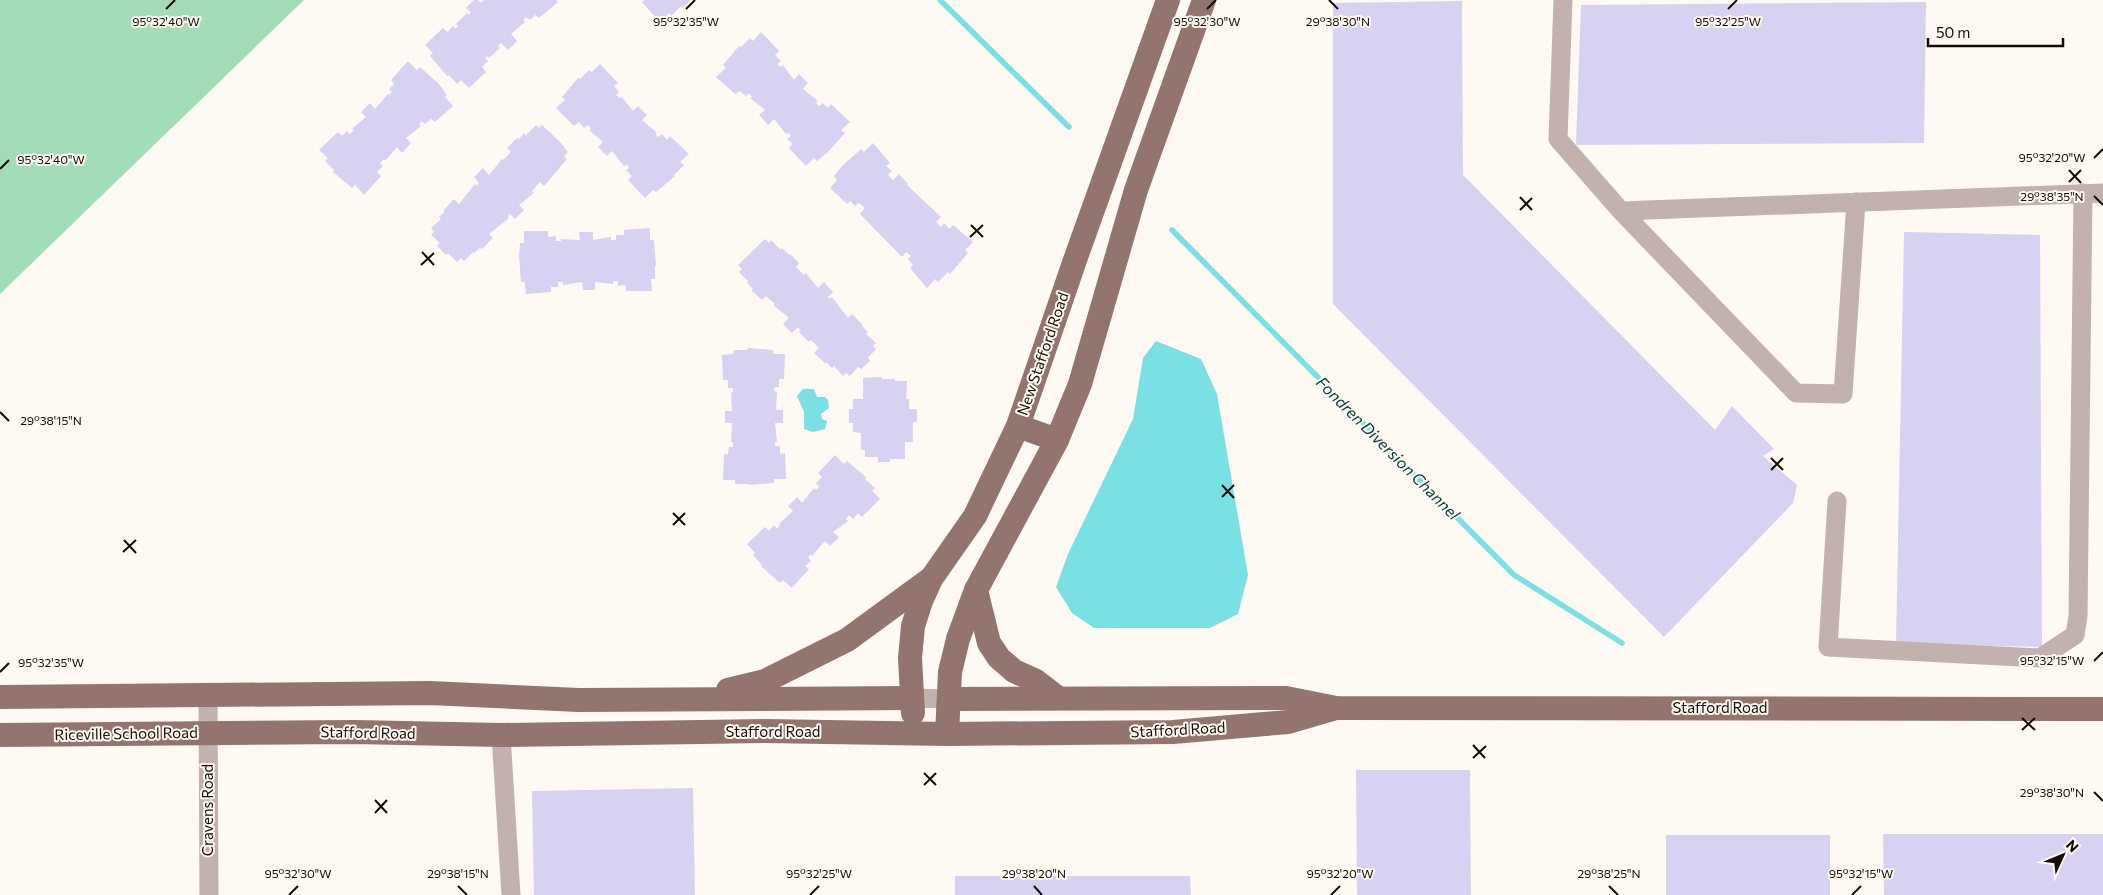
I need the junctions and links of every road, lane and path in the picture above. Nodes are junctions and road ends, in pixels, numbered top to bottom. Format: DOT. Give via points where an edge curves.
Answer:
graph roads {
  1 [pos="1168,0"];
  2 [pos="1204,0"];
  3 [pos="1563,0"];
  4 [pos="2083,193"];
  5 [pos="2103,193"];
  6 [pos="1856,202"];
  7 [pos="1621,211"];
  8 [pos="1018,426"];
  9 [pos="1057,440"];
  10 [pos="1837,501"];
  11 [pos="931,579"];
  12 [pos="976,590"];
  13 [pos="208,696"];
  14 [pos="0,697"];
  15 [pos="912,698"];
  16 [pos="949,698"];
  17 [pos="1058,698"];
  18 [pos="690,700"];
  19 [pos="1336,708"];
  20 [pos="2103,710"];
  21 [pos="914,732"];
  22 [pos="208,733"];
  23 [pos="947,734"];
  24 [pos="0,735"];
  25 [pos="501,735"];
  26 [pos="209,895"];
  27 [pos="511,895"];
  1 -- 8 [label="main road, New Stafford Road"];
  2 -- 9 [label="main road" via="1136,190 1080,384"];
  3 -- 7 [label="street" via="1558,139"];
  4 -- 5 [label="street"];
  4 -- 6 [label="street"];
  4 -- 10 [label="street" via="2078,616 2075,635 2040,658 1828,647"];
  6 -- 7 [label="street"];
  6 -- 7 [label="street" via="1843,394 1796,393"];
  8 -- 9 [label="main road"];
  8 -- 11 [label="main road, New Stafford Road" via="975,516"];
  9 -- 12 [label="main road"];
  11 -- 15 [label="main road, New Stafford Road" via="913,626 910,658"];
  11 -- 18 [label="main road" via="847,640 814,658 765,681"];
  12 -- 16 [label="main road" via="958,638 950,672"];
  12 -- 17 [label="main road" via="989,642 999,658"];
  13 -- 14 [label="main road"];
  13 -- 18 [label="main road" via="430,693 579,700"];
  13 -- 22 [label="street, Cravens Road"];
  15 -- 16 [label="street"];
  15 -- 18 [label="main road"];
  15 -- 21 [label="main road, New Stafford Road"];
  16 -- 17 [label="main road, Stafford Road"];
  16 -- 23 [label="main road"];
  17 -- 19 [label="main road, Stafford Road" via="1286,698"];
  19 -- 20 [label="main road, Stafford Road"];
  19 -- 23 [label="main road, Stafford Road" via="1288,722 1173,732"];
  21 -- 23 [label="main road, Stafford Road"];
  21 -- 25 [label="main road, Stafford Road"];
  22 -- 24 [label="main road, Riceville School Road"];
  22 -- 25 [label="main road, Stafford Road"];
  22 -- 26 [label="street, Cravens Road"];
  25 -- 27 [label="street"];
}
